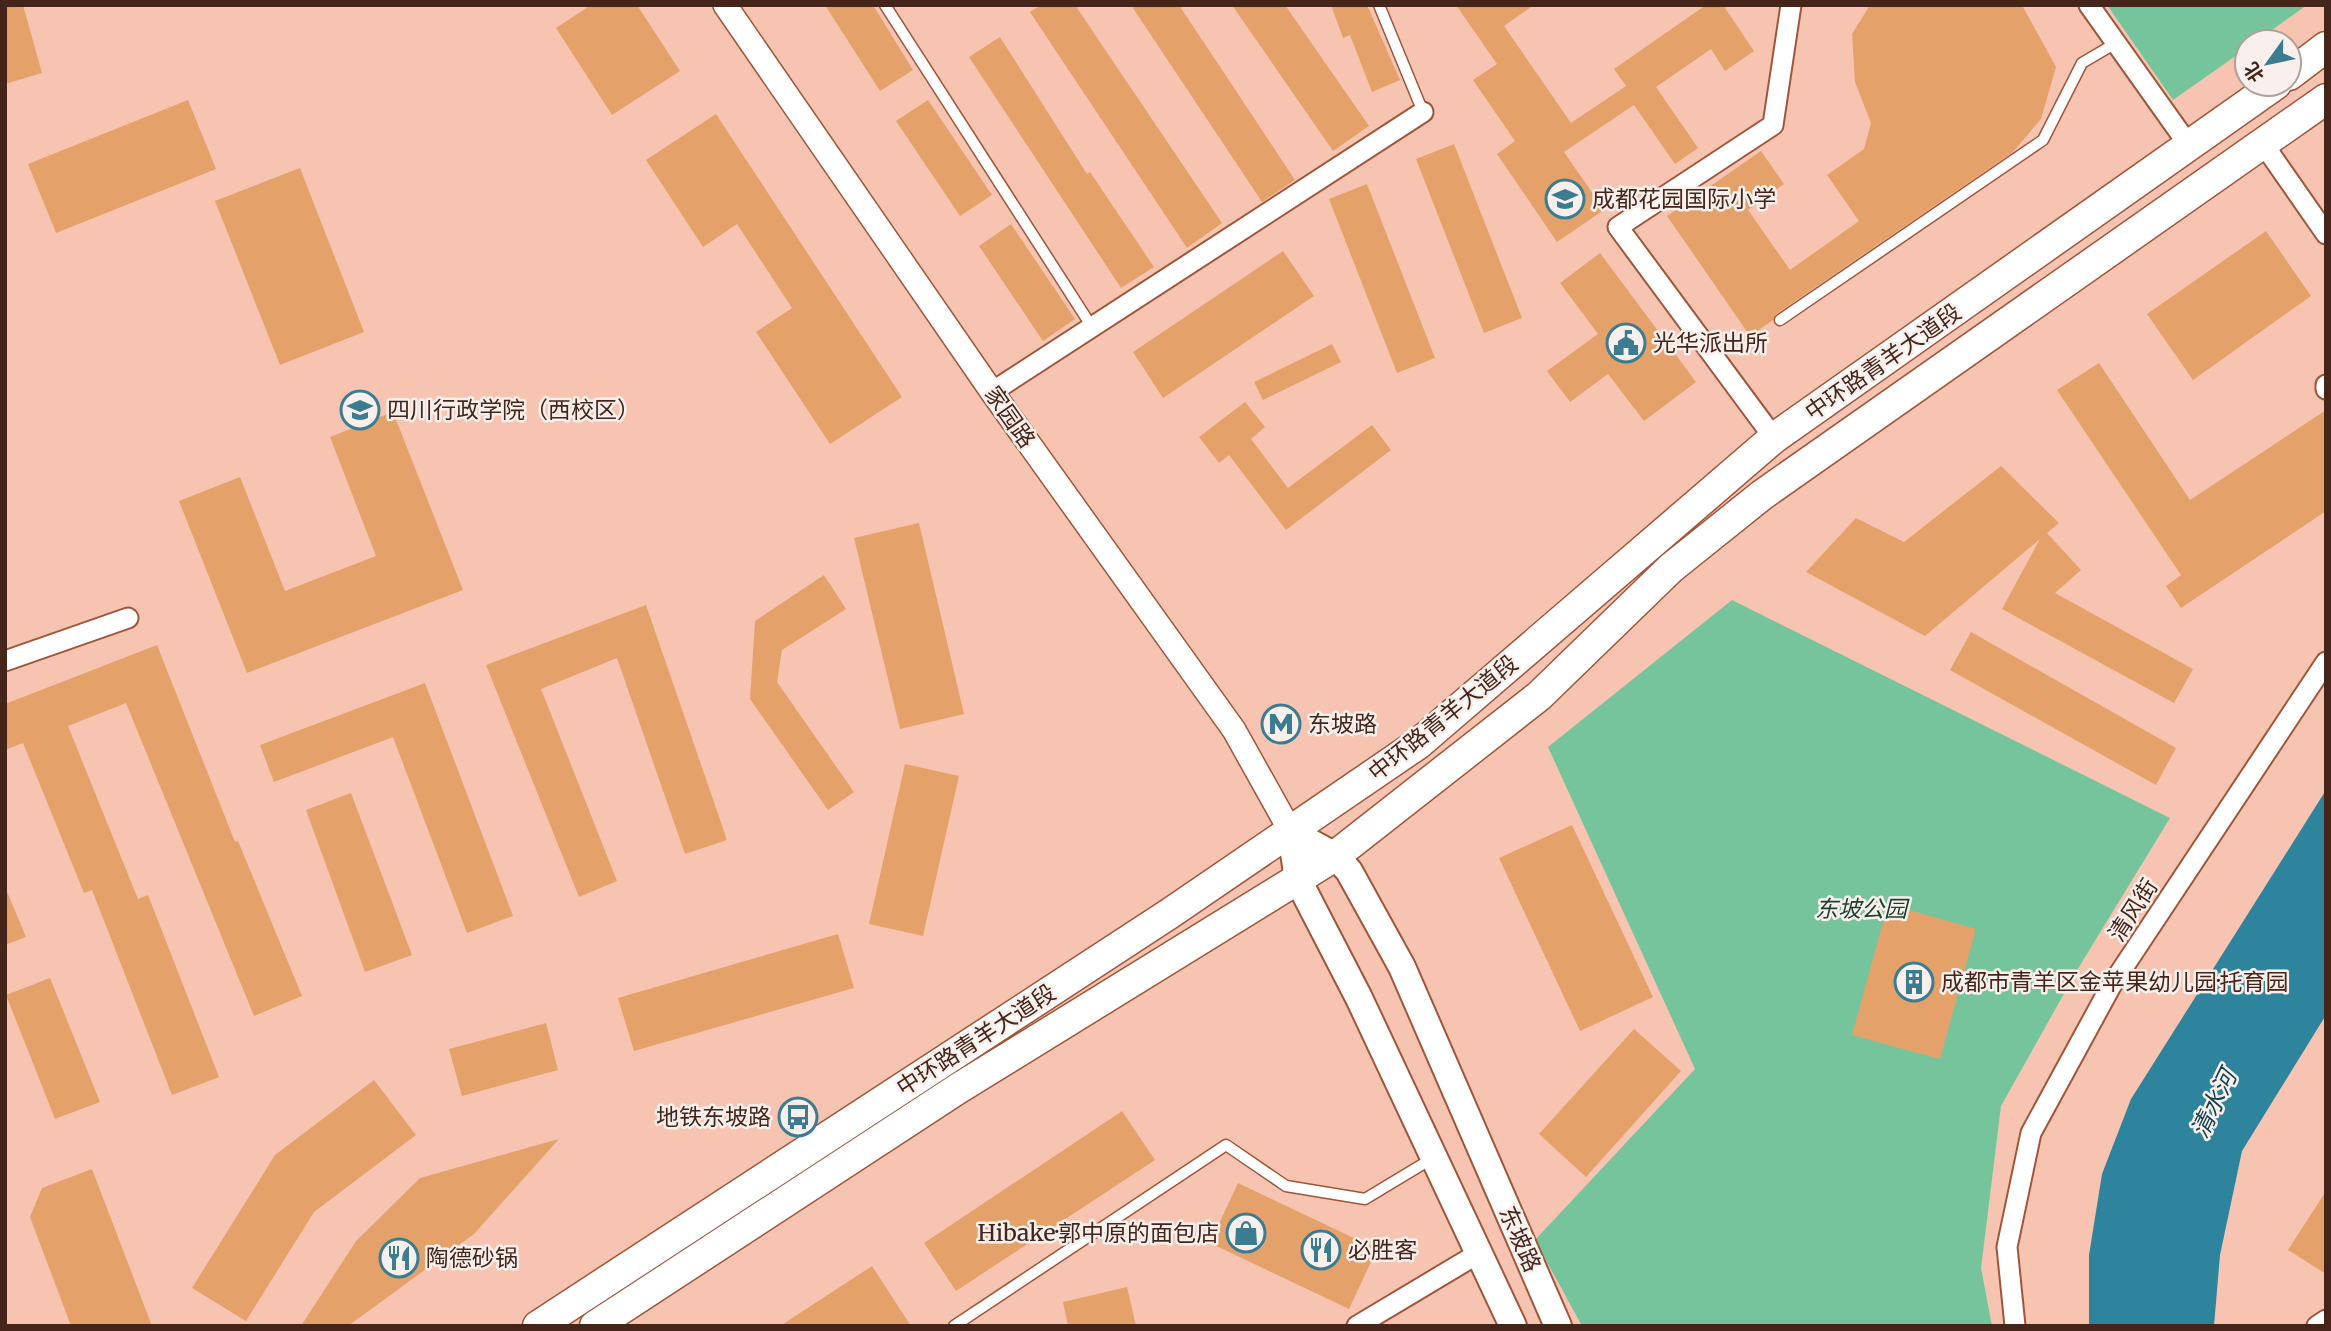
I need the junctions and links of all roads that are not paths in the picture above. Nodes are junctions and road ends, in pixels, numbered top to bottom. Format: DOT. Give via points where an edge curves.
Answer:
graph roads {
  1 [pos="724,5"];
  2 [pos="886,5"];
  3 [pos="1379,5"];
  4 [pos="1791,5"];
  5 [pos="2089,5"];
  6 [pos="2116,43"];
  7 [pos="2326,47"];
  8 [pos="2303,64"];
  9 [pos="2257,98"];
  10 [pos="2326,99"];
  11 [pos="1423,112"];
  12 [pos="2264,145"];
  13 [pos="2190,147"];
  14 [pos="2326,234"];
  15 [pos="1780,320"];
  16 [pos="1092,327"];
  17 [pos="992,392"];
  18 [pos="1774,438"];
  19 [pos="128,618"];
  20 [pos="5,661"];
  21 [pos="2326,662"];
  22 [pos="1291,832"];
  23 [pos="1335,856"];
  24 [pos="1297,880"];
  25 [pos="1433,1158"];
  26 [pos="1479,1253"];
  27 [pos="2326,1320"];
  28 [pos="538,1326"];
  29 [pos="595,1326"];
  30 [pos="954,1326"];
  31 [pos="1357,1326"];
  32 [pos="1513,1326"];
  33 [pos="1558,1326"];
  34 [pos="2015,1326"];
  35 [pos="2317,1326"];
  1 -- 17 [label="street, 家园路"];
  2 -- 16 [label="lane"];
  3 -- 11 [label="lane"];
  4 -- 18 [label="street" via="1773,125 1618,227"];
  5 -- 6 [label="street"];
  6 -- 13 [label="street"];
  6 -- 15 [label="lane" via="2082,63 2043,140"];
  7 -- 8 [label="main road"];
  9 -- 13 [label="main road, 中环路青羊大道段"];
  10 -- 12 [label="main road, 中环路青羊大道段"];
  11 -- 16 [label="street"];
  12 -- 14 [label="street"];
  12 -- 23 [label="main road, 中环路青羊大道段" via="1762,495 1671,568 1539,696"];
  13 -- 18 [label="main road, 中环路青羊大道段"];
  16 -- 17 [label="street"];
  17 -- 22 [label="street, 家园路" via="1234,730"];
  18 -- 22 [label="main road, 中环路青羊大道段" via="1418,744"];
  19 -- 20 [label="street"];
  21 -- 34 [label="street, 清风街" via="2111,986 2031,1133 2007,1247"];
  22 -- 23 [label="main road, 东坡路"];
  22 -- 24 [label="main road, 东坡路"];
  22 -- 28 [label="main road, 中环路青羊大道段"];
  23 -- 24 [label="main road, 中环路青羊大道段"];
  23 -- 33 [label="main road, 东坡路" via="1349,871 1402,967"];
  24 -- 25 [label="main road, 东坡路" via="1359,998"];
  24 -- 29 [label="main road, 中环路青羊大道段" via="959,1087"];
  25 -- 26 [label="main road, 东坡路"];
  25 -- 30 [label="lane" via="1365,1199 1286,1186 1226,1145"];
  26 -- 31 [label="street"];
  26 -- 32 [label="main road, 东坡路"];
  27 -- 35 [label="street"];
}
